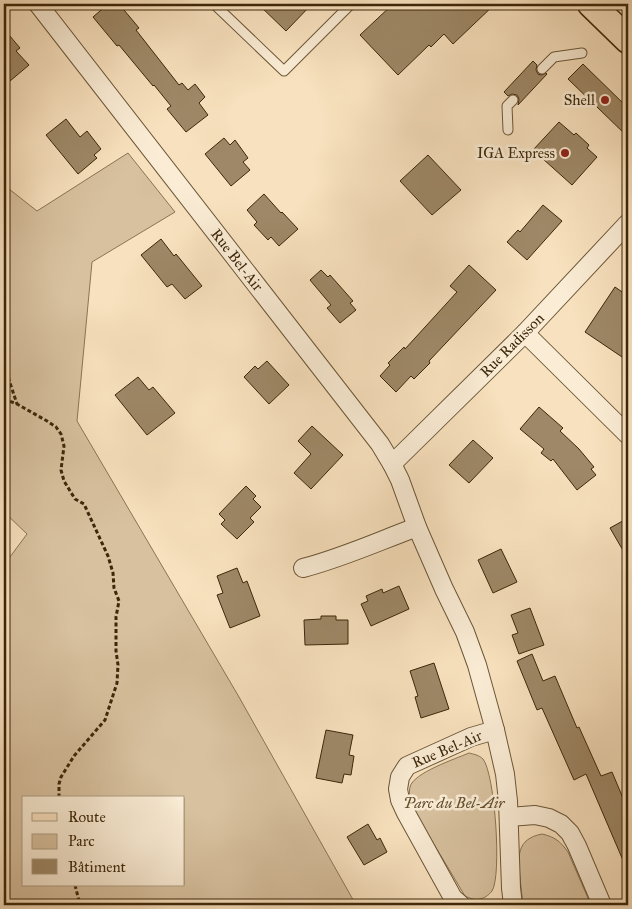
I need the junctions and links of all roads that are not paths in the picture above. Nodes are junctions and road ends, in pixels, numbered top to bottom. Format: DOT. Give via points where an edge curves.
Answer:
graph roads {
  1 [pos="38,4"];
  2 [pos="214,4"];
  3 [pos="351,4"];
  4 [pos="591,4"];
  5 [pos="628,40"];
  6 [pos="582,53"];
  7 [pos="542,69"];
  8 [pos="513,100"];
  9 [pos="508,130"];
  10 [pos="628,223"];
  11 [pos="525,333"];
  12 [pos="628,435"];
  13 [pos="392,464"];
  14 [pos="417,527"];
  15 [pos="303,568"];
  16 [pos="495,730"];
  17 [pos="509,817"];
  18 [pos="460,905"];
  19 [pos="508,905"];
  20 [pos="513,905"];
  21 [pos="602,905"];
  1 -- 13 [label="street, Rue Bel-Air" via="368,428"];
  2 -- 3 [label="lane" via="284,71"];
  4 -- 5 [label="main road"];
  6 -- 7 [label="lane" via="554,58"];
  8 -- 9 [label="lane" via="506,106"];
  10 -- 11 [label="street, Rue Radisson"];
  11 -- 12 [label="street"];
  11 -- 13 [label="street, Rue Radisson"];
  13 -- 14 [label="street, Rue Bel-Air"];
  14 -- 15 [label="street" via="325,563"];
  14 -- 16 [label="street, Rue Bel-Air" via="465,632"];
  16 -- 17 [label="street, Rue Bel-Air" via="505,774"];
  16 -- 18 [label="street, Rue Bel-Air" via="471,737 407,766 400,778 398,789 406,813"];
  17 -- 20 [label="street, Rue Bel-Air"];
  17 -- 21 [label="street" via="535,815 549,818 570,832"];
  19 -- 20 [label="street, Rue Bel-Air"];
}
